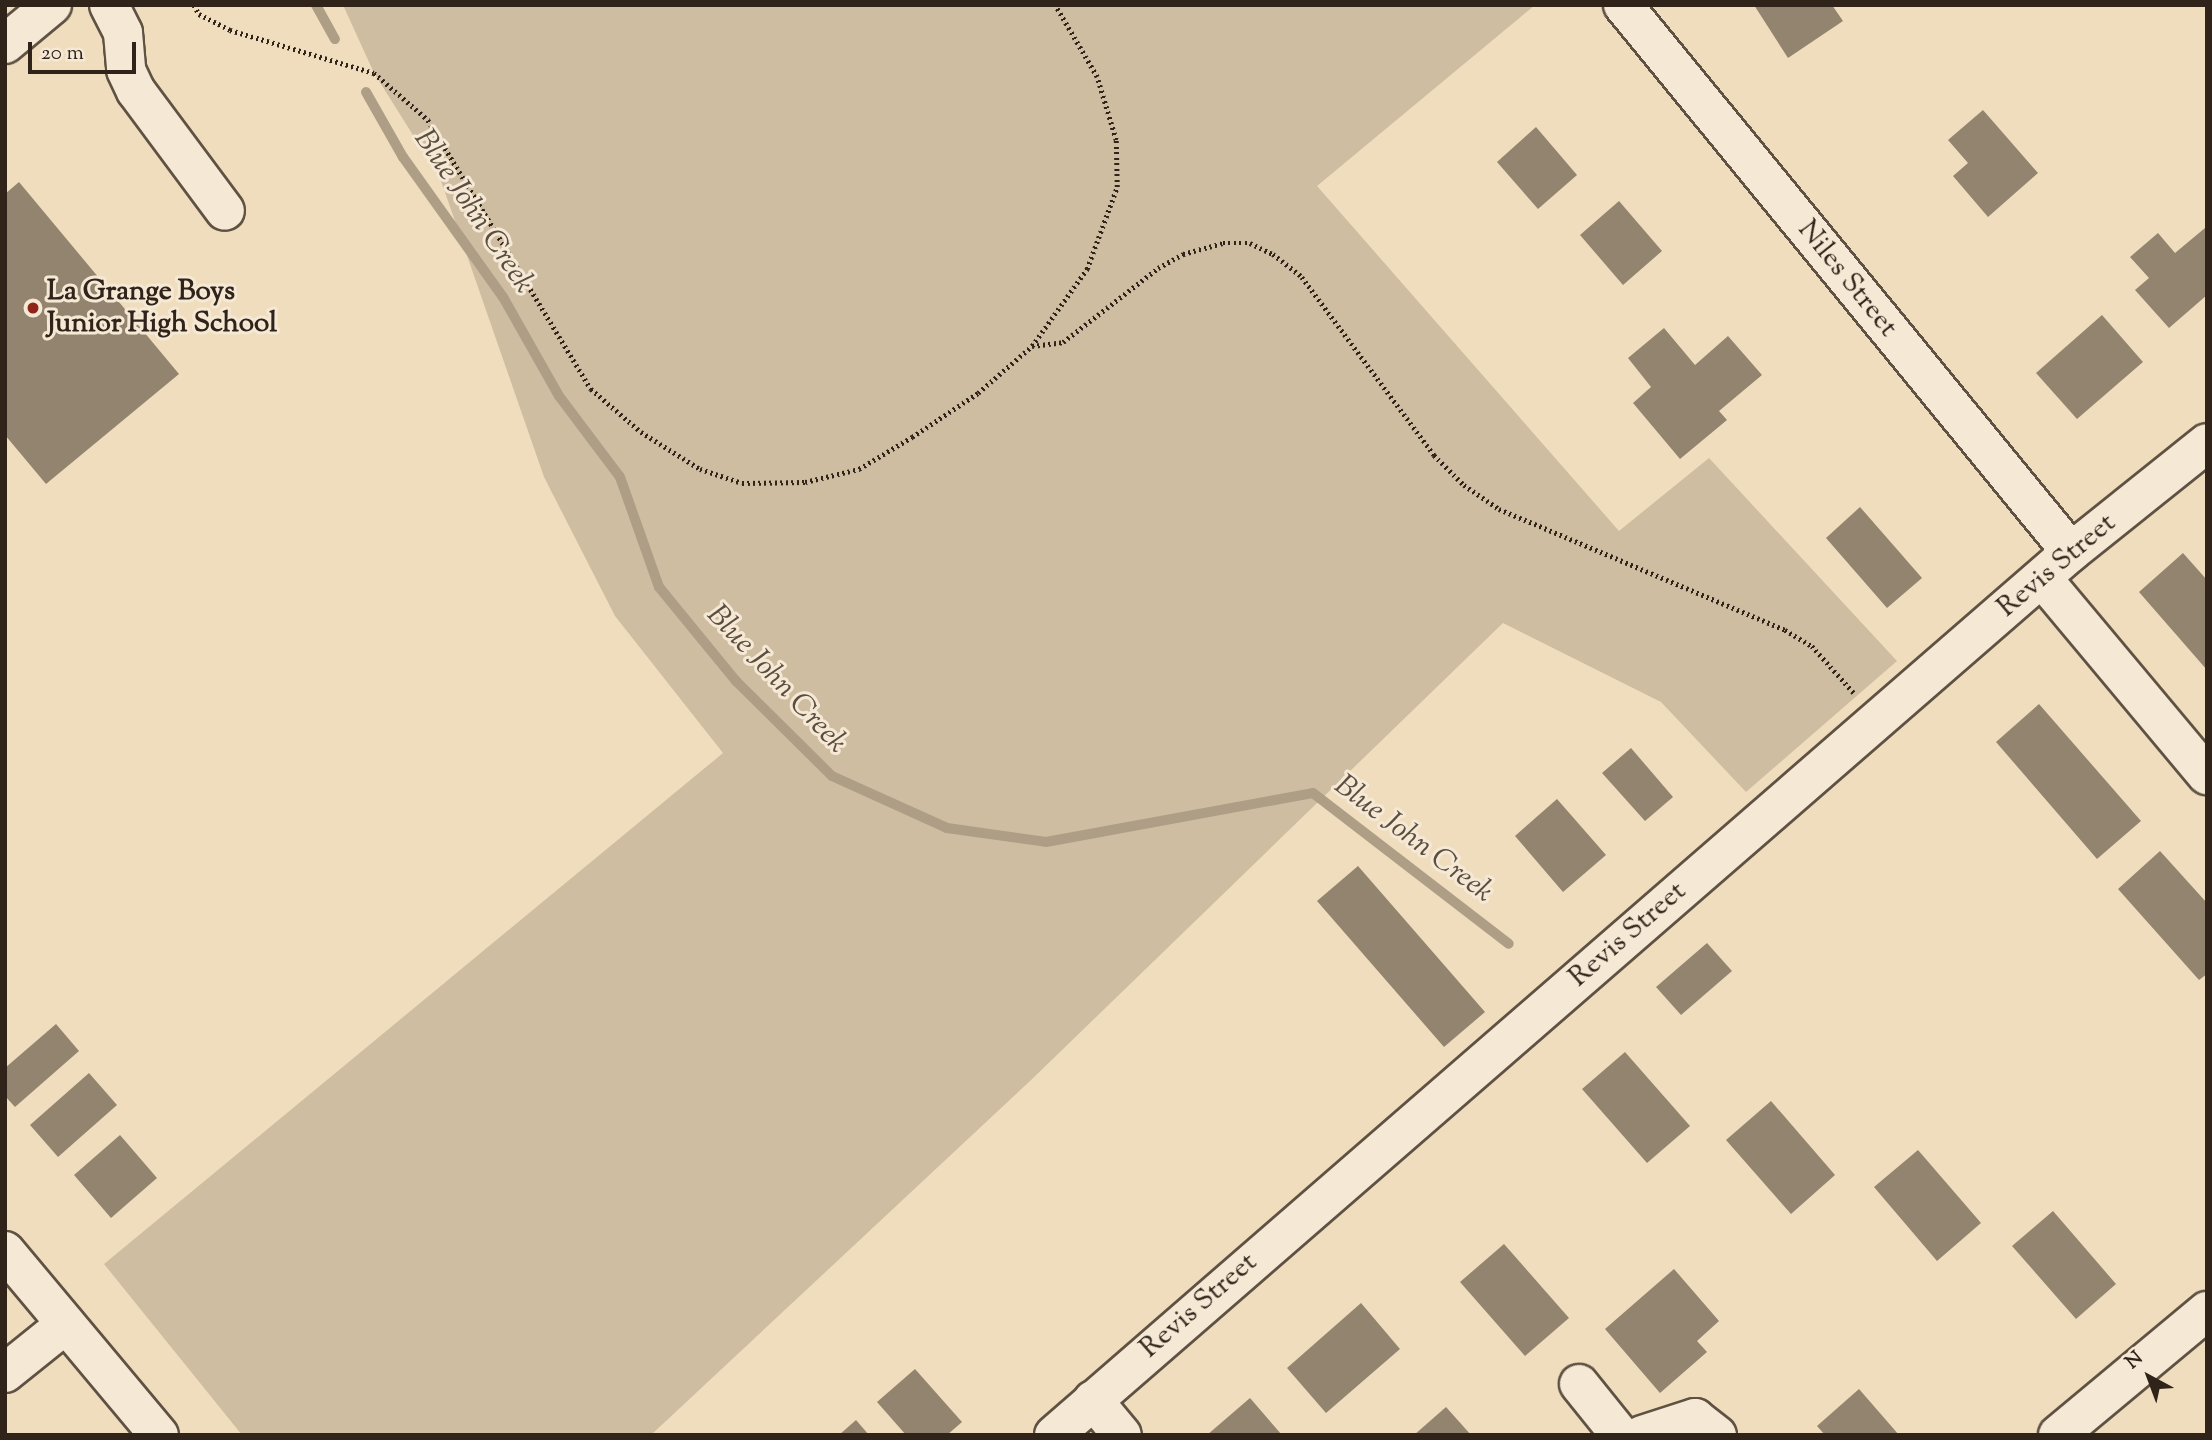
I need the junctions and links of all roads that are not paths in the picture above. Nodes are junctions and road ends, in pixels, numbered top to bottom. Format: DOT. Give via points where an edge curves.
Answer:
graph roads {
  1 [pos="52,5"];
  2 [pos="109,5"];
  3 [pos="1623,5"];
  4 [pos="5,44"];
  5 [pos="225,211"];
  6 [pos="2207,443"];
  7 [pos="2071,552"];
  8 [pos="2042,578"];
  9 [pos="2207,775"];
  10 [pos="5,1251"];
  11 [pos="2207,1311"];
  12 [pos="66,1324"];
  13 [pos="5,1373"];
  14 [pos="1578,1384"];
  15 [pos="1093,1400"];
  16 [pos="159,1435"];
  17 [pos="1054,1435"];
  18 [pos="1122,1435"];
  19 [pos="1620,1435"];
  20 [pos="1642,1435"];
  21 [pos="1717,1435"];
  22 [pos="2058,1435"];
  1 -- 4 [label="street"];
  2 -- 5 [label="street" via="122,33 126,70 136,91"];
  3 -- 7 [label="street, Niles Street"];
  6 -- 7 [label="street, Revis Street"];
  7 -- 8 [label="street, Revis Street"];
  8 -- 9 [label="street"];
  8 -- 15 [label="street, Revis Street"];
  10 -- 12 [label="street"];
  11 -- 22 [label="street"];
  12 -- 13 [label="street"];
  12 -- 16 [label="street"];
  14 -- 19 [label="street"];
  15 -- 17 [label="street, Revis Street"];
  15 -- 18 [label="street"];
  20 -- 21 [label="street" via="1695,1418"];
}
